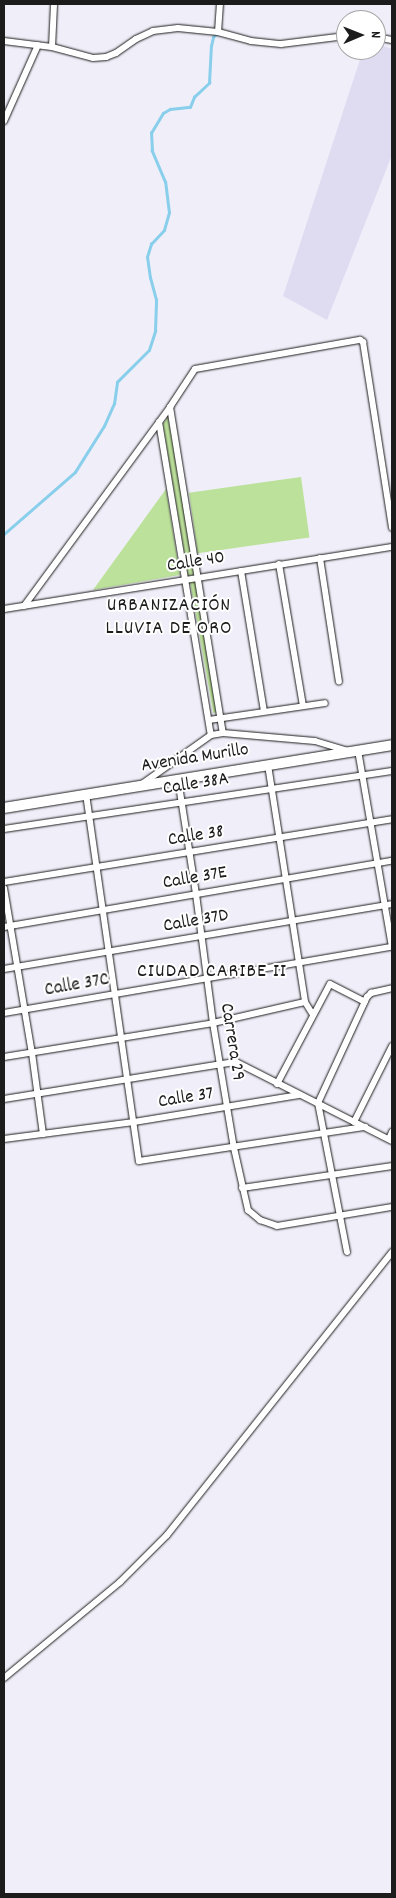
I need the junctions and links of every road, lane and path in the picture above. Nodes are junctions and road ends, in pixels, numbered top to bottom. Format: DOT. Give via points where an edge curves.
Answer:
graph roads {
  1 [pos="54,4"];
  2 [pos="220,4"];
  3 [pos="218,32"];
  4 [pos="336,37"];
  5 [pos="4,40"];
  6 [pos="38,45"];
  7 [pos="52,47"];
  8 [pos="4,121"];
  9 [pos="170,407"];
  10 [pos="159,422"];
  11 [pos="392,528"];
  12 [pos="392,547"];
  13 [pos="320,558"];
  14 [pos="279,564"];
  15 [pos="241,571"];
  16 [pos="198,578"];
  17 [pos="186,580"];
  18 [pos="24,606"];
  19 [pos="4,609"];
  20 [pos="339,682"];
  21 [pos="325,703"];
  22 [pos="303,706"];
  23 [pos="264,712"];
  24 [pos="221,718"];
  25 [pos="209,720"];
  26 [pos="224,733"];
  27 [pos="212,735"];
  28 [pos="392,745"];
  29 [pos="355,751"];
  30 [pos="268,765"];
  31 [pos="392,771"];
  32 [pos="363,775"];
  33 [pos="178,779"];
  34 [pos="141,785"];
  35 [pos="272,788"];
  36 [pos="86,794"];
  37 [pos="182,803"];
  38 [pos="4,808"];
  39 [pos="89,816"];
  40 [pos="392,818"];
  41 [pos="371,822"];
  42 [pos="4,829"];
  43 [pos="281,838"];
  44 [pos="190,853"];
  45 [pos="392,861"];
  46 [pos="378,863"];
  47 [pos="97,867"];
  48 [pos="286,879"];
  49 [pos="4,882"];
  50 [pos="4,888"];
  51 [pos="196,894"];
  52 [pos="389,904"];
  53 [pos="104,910"];
  54 [pos="294,920"];
  55 [pos="7,926"];
  56 [pos="202,936"];
  57 [pos="392,947"];
  58 [pos="110,951"];
  59 [pos="300,962"];
  60 [pos="18,967"];
  61 [pos="4,969"];
  62 [pos="207,980"];
  63 [pos="392,988"];
  64 [pos="116,994"];
  65 [pos="305,1002"];
  66 [pos="365,1002"];
  67 [pos="24,1010"];
  68 [pos="4,1013"];
  69 [pos="313,1015"];
  70 [pos="213,1023"];
  71 [pos="121,1036"];
  72 [pos="392,1046"];
  73 [pos="32,1053"];
  74 [pos="4,1057"];
  75 [pos="219,1064"];
  76 [pos="128,1081"];
  77 [pos="278,1084"];
  78 [pos="37,1094"];
  79 [pos="300,1095"];
  80 [pos="4,1100"];
  81 [pos="318,1104"];
  82 [pos="226,1107"];
  83 [pos="134,1122"];
  84 [pos="354,1122"];
  85 [pos="365,1127"];
  86 [pos="324,1132"];
  87 [pos="392,1132"];
  88 [pos="43,1134"];
  89 [pos="4,1139"];
  90 [pos="390,1140"];
  91 [pos="234,1148"];
  92 [pos="392,1166"];
  93 [pos="333,1175"];
  94 [pos="242,1188"];
  95 [pos="392,1207"];
  96 [pos="341,1216"];
  97 [pos="347,1252"];
  98 [pos="392,1252"];
  99 [pos="4,1678"];
  1 -- 7 [label="street"];
  2 -- 3 [label="street"];
  3 -- 4 [label="street" via="251,41 281,44"];
  3 -- 7 [label="street" via="178,28 153,31 106,57 93,58"];
  5 -- 6 [label="street"];
  6 -- 7 [label="street"];
  6 -- 8 [label="street"];
  9 -- 10 [label="street"];
  9 -- 11 [label="street" via="195,369 356,339 363,342"];
  9 -- 16 [label="street"];
  10 -- 17 [label="street"];
  10 -- 18 [label="street"];
  12 -- 13 [label="street, Calle 40"];
  13 -- 14 [label="street, Calle 40"];
  13 -- 20 [label="street"];
  14 -- 15 [label="street, Calle 40"];
  14 -- 22 [label="street"];
  15 -- 16 [label="street, Calle 40"];
  15 -- 23 [label="street"];
  16 -- 17 [label="street, Calle 40"];
  16 -- 24 [label="street"];
  17 -- 18 [label="street, Calle 40"];
  17 -- 25 [label="street"];
  18 -- 19 [label="street, Calle 40"];
  21 -- 22 [label="street"];
  22 -- 23 [label="street"];
  23 -- 24 [label="street"];
  24 -- 25 [label="street"];
  24 -- 26 [label="street"];
  25 -- 27 [label="street"];
  26 -- 27 [label="street"];
  26 -- 29 [label="street" via="315,741"];
  27 -- 34 [label="street"];
  28 -- 29 [label="main road, Avenida Murillo"];
  29 -- 30 [label="main road, Avenida Murillo"];
  29 -- 32 [label="street"];
  30 -- 33 [label="main road, Avenida Murillo"];
  30 -- 35 [label="street"];
  31 -- 32 [label="street, Calle 38A"];
  32 -- 35 [label="street, Calle 38A"];
  32 -- 41 [label="street"];
  33 -- 34 [label="main road, Avenida Murillo"];
  33 -- 37 [label="street, Carrera 29"];
  34 -- 36 [label="main road, Avenida Murillo"];
  35 -- 37 [label="street, Calle 38A"];
  35 -- 43 [label="street"];
  36 -- 38 [label="main road, Avenida Murillo"];
  36 -- 39 [label="street"];
  37 -- 39 [label="street, Calle 38A"];
  37 -- 44 [label="street, Carrera 29"];
  39 -- 42 [label="street, Calle 38A"];
  39 -- 47 [label="street"];
  40 -- 41 [label="street, Calle 38"];
  41 -- 43 [label="street, Calle 38"];
  41 -- 46 [label="street"];
  43 -- 44 [label="street, Calle 38"];
  43 -- 48 [label="street"];
  44 -- 47 [label="street, Calle 38"];
  44 -- 51 [label="street, Carrera 29"];
  45 -- 46 [label="street, Calle 37E"];
  46 -- 48 [label="street, Calle 37E"];
  46 -- 52 [label="street"];
  47 -- 49 [label="street, Calle 38"];
  47 -- 53 [label="street"];
  48 -- 51 [label="street, Calle 37E"];
  48 -- 54 [label="street"];
  50 -- 55 [label="street"];
  51 -- 53 [label="street, Calle 37E"];
  51 -- 56 [label="street, Carrera 29"];
  52 -- 54 [label="street, Calle 37D"];
  52 -- 57 [label="street"];
  53 -- 55 [label="street, Calle 37E"];
  53 -- 58 [label="street"];
  54 -- 56 [label="street, Calle 37D"];
  54 -- 59 [label="street"];
  55 -- 60 [label="street"];
  56 -- 58 [label="street, Calle 37D"];
  56 -- 62 [label="street, Carrera 29"];
  57 -- 59 [label="street, Calle 37C"];
  58 -- 60 [label="street, Calle 37D"];
  58 -- 64 [label="street"];
  59 -- 62 [label="street, Calle 37C"];
  59 -- 65 [label="street"];
  60 -- 61 [label="street, Calle 37D"];
  60 -- 67 [label="street"];
  62 -- 64 [label="street, Calle 37C"];
  62 -- 70 [label="street, Carrera 29"];
  63 -- 66 [label="street" via="371,993"];
  64 -- 67 [label="street, Calle 37C"];
  64 -- 71 [label="street"];
  65 -- 69 [label="street"];
  65 -- 70 [label="street"];
  66 -- 69 [label="street" via="330,984"];
  66 -- 81 [label="street"];
  67 -- 68 [label="street, Calle 37C"];
  67 -- 73 [label="street"];
  69 -- 77 [label="street"];
  70 -- 71 [label="street"];
  70 -- 75 [label="street, Carrera 29"];
  71 -- 73 [label="street"];
  71 -- 76 [label="street"];
  72 -- 84 [label="street"];
  73 -- 74 [label="street"];
  73 -- 78 [label="street"];
  75 -- 76 [label="street"];
  75 -- 77 [label="street" via="236,1062"];
  75 -- 82 [label="street, Carrera 29"];
  76 -- 78 [label="street"];
  76 -- 83 [label="street"];
  77 -- 79 [label="street"];
  78 -- 80 [label="street"];
  78 -- 88 [label="street"];
  79 -- 81 [label="street"];
  79 -- 82 [label="street, Calle 37"];
  81 -- 84 [label="street"];
  81 -- 86 [label="street"];
  82 -- 83 [label="street, Calle 37"];
  82 -- 91 [label="street, Carrera 29"];
  83 -- 88 [label="street, Calle 37"];
  83 -- 91 [label="street" via="139,1161"];
  84 -- 85 [label="street"];
  85 -- 86 [label="street"];
  85 -- 90 [label="street"];
  86 -- 91 [label="street"];
  86 -- 93 [label="street"];
  87 -- 90 [label="street"];
  88 -- 89 [label="street, Calle 37"];
  91 -- 94 [label="street, Carrera 29"];
  92 -- 93 [label="street"];
  93 -- 94 [label="street"];
  93 -- 96 [label="street"];
  94 -- 96 [label="street, Carrera 29" via="248,1210 269,1225"];
  95 -- 96 [label="street"];
  96 -- 97 [label="street"];
  98 -- 99 [label="street" via="167,1535 120,1582"];
}
